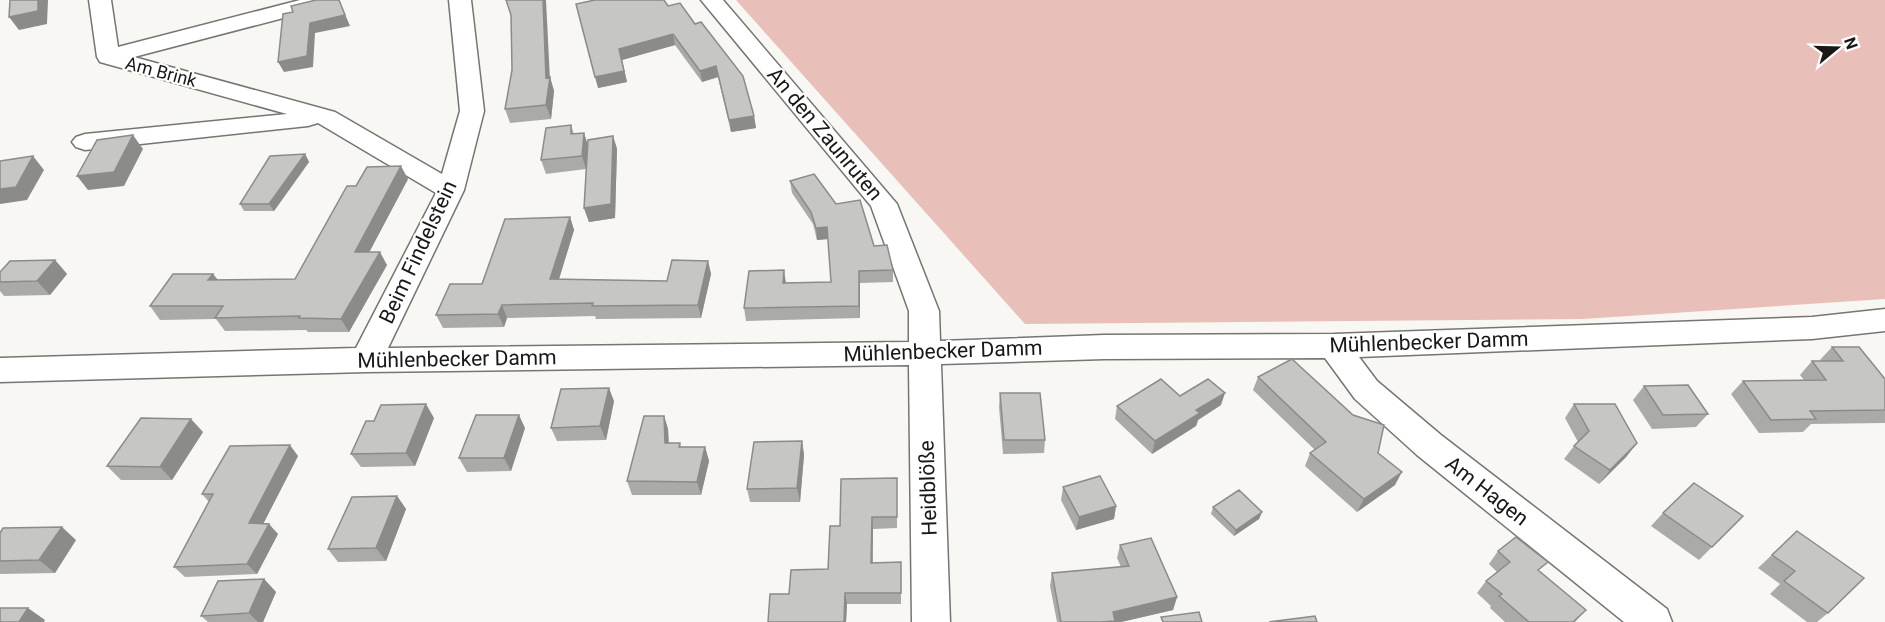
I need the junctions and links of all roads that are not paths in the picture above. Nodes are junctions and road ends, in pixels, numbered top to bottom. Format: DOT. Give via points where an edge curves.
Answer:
graph roads {
  1 [pos="100,0"];
  2 [pos="325,0"];
  3 [pos="460,0"];
  4 [pos="712,0"];
  5 [pos="108,57"];
  6 [pos="326,117"];
  7 [pos="85,142"];
  8 [pos="451,190"];
  9 [pos="1885,320"];
  10 [pos="1334,346"];
  11 [pos="926,353"];
  12 [pos="366,360"];
  13 [pos="0,370"];
  14 [pos="932,622"];
  15 [pos="1653,622"];
  1 -- 5 [label="street"];
  2 -- 5 [label="street, Am Brink"];
  3 -- 8 [label="street, Beim Findelstein" via="472,111"];
  4 -- 11 [label="street, An den Zaunruten" via="884,204 924,311"];
  5 -- 6 [label="street, Am Brink"];
  6 -- 7 [label="street"];
  6 -- 8 [label="street, Am Brink"];
  8 -- 12 [label="street, Beim Findelstein"];
  9 -- 10 [label="street, Mühlenbecker Damm" via="1812,328"];
  10 -- 11 [label="street, Mühlenbecker Damm"];
  10 -- 15 [label="street, Am Hagen" via="1366,390 1420,437"];
  11 -- 12 [label="street, Mühlenbecker Damm"];
  11 -- 14 [label="street, Heidblöße"];
  12 -- 13 [label="street, Mühlenbecker Damm"];
}
